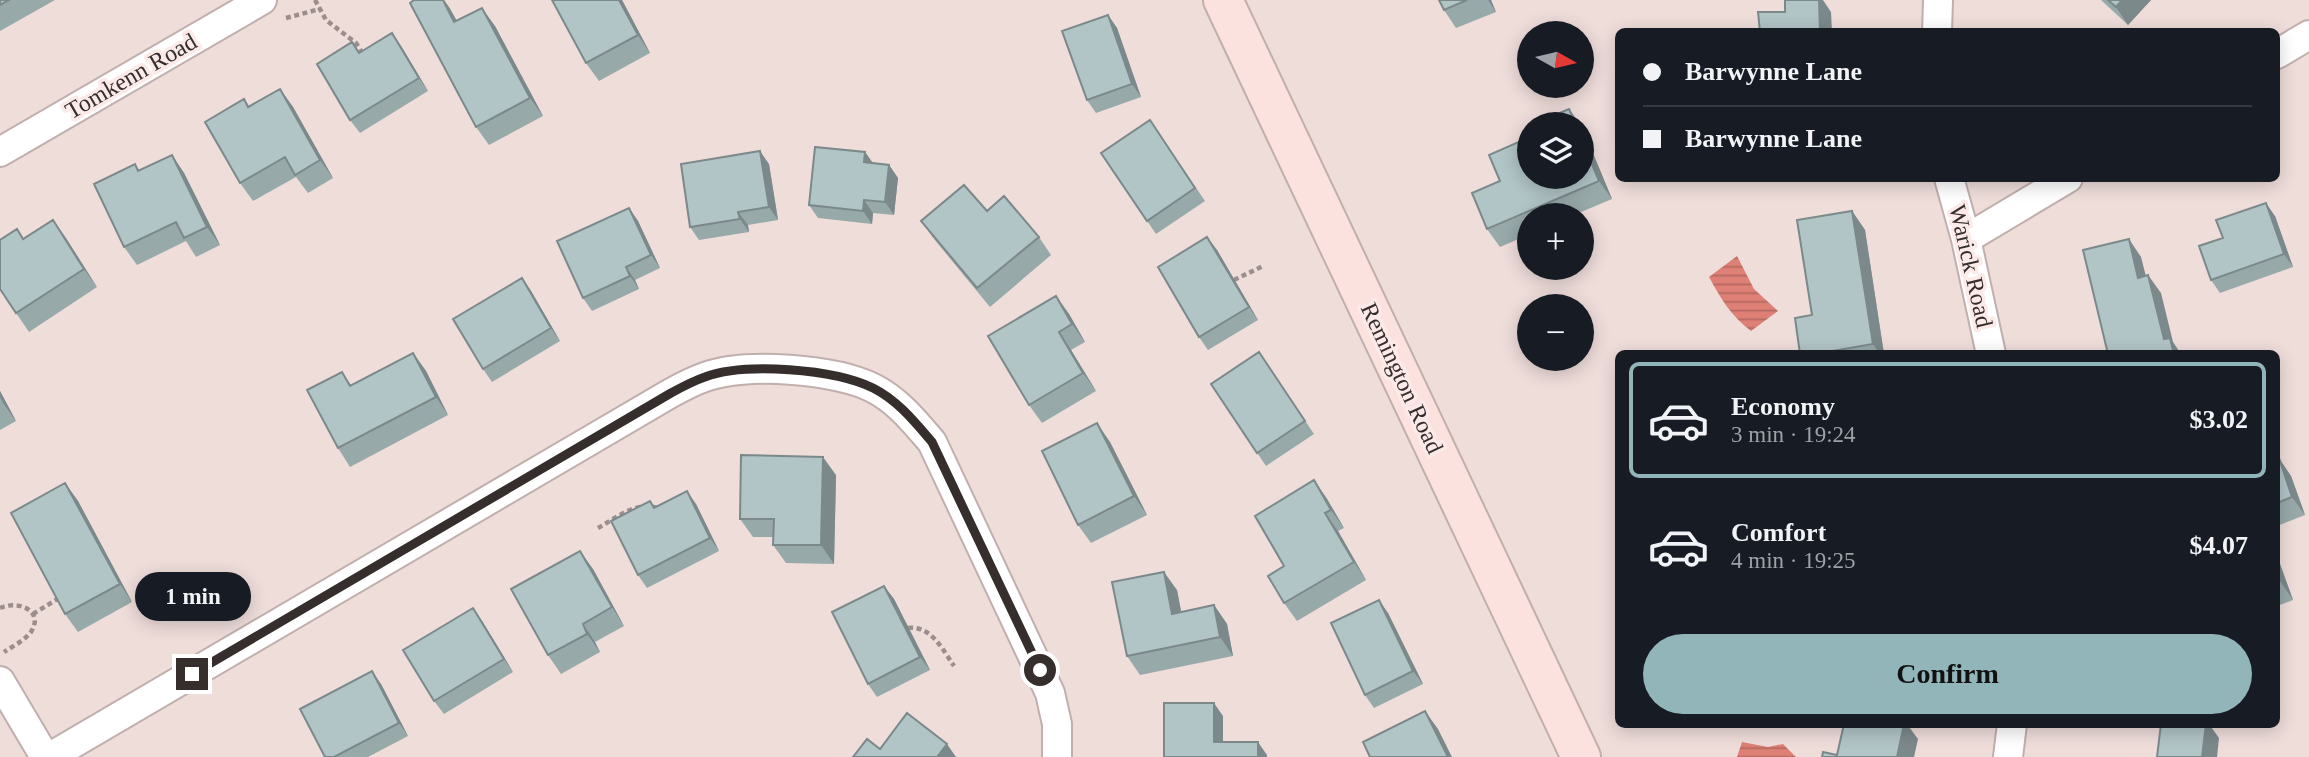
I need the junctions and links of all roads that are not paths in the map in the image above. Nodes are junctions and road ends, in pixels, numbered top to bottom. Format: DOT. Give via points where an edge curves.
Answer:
graph roads {
  1 [pos="262,0"];
  2 [pos="1223,0"];
  3 [pos="1938,0"];
  4 [pos="1937,28"];
  5 [pos="2309,35"];
  6 [pos="2280,52"];
  7 [pos="0,152"];
  8 [pos="1951,182"];
  9 [pos="2061,182"];
  10 [pos="1966,239"];
  11 [pos="1990,350"];
  12 [pos="0,681"];
  13 [pos="2012,728"];
  14 [pos="48,757"];
  15 [pos="1056,757"];
  16 [pos="1581,757"];
  17 [pos="2008,757"];
  1 -- 7 [label="street, Tomkenn Road"];
  2 -- 16 [label="main road, Remington Road"];
  3 -- 4 [label="street"];
  5 -- 6 [label="street"];
  8 -- 10 [label="street, Warick Road"];
  9 -- 10 [label="street"];
  10 -- 11 [label="street, Warick Road"];
  12 -- 14 [label="street"];
  13 -- 17 [label="street"];
  14 -- 15 [label="street" via="671,393 706,376 742,369 846,377 875,389 909,414 932,442 1050,693 1057,724"];
}
